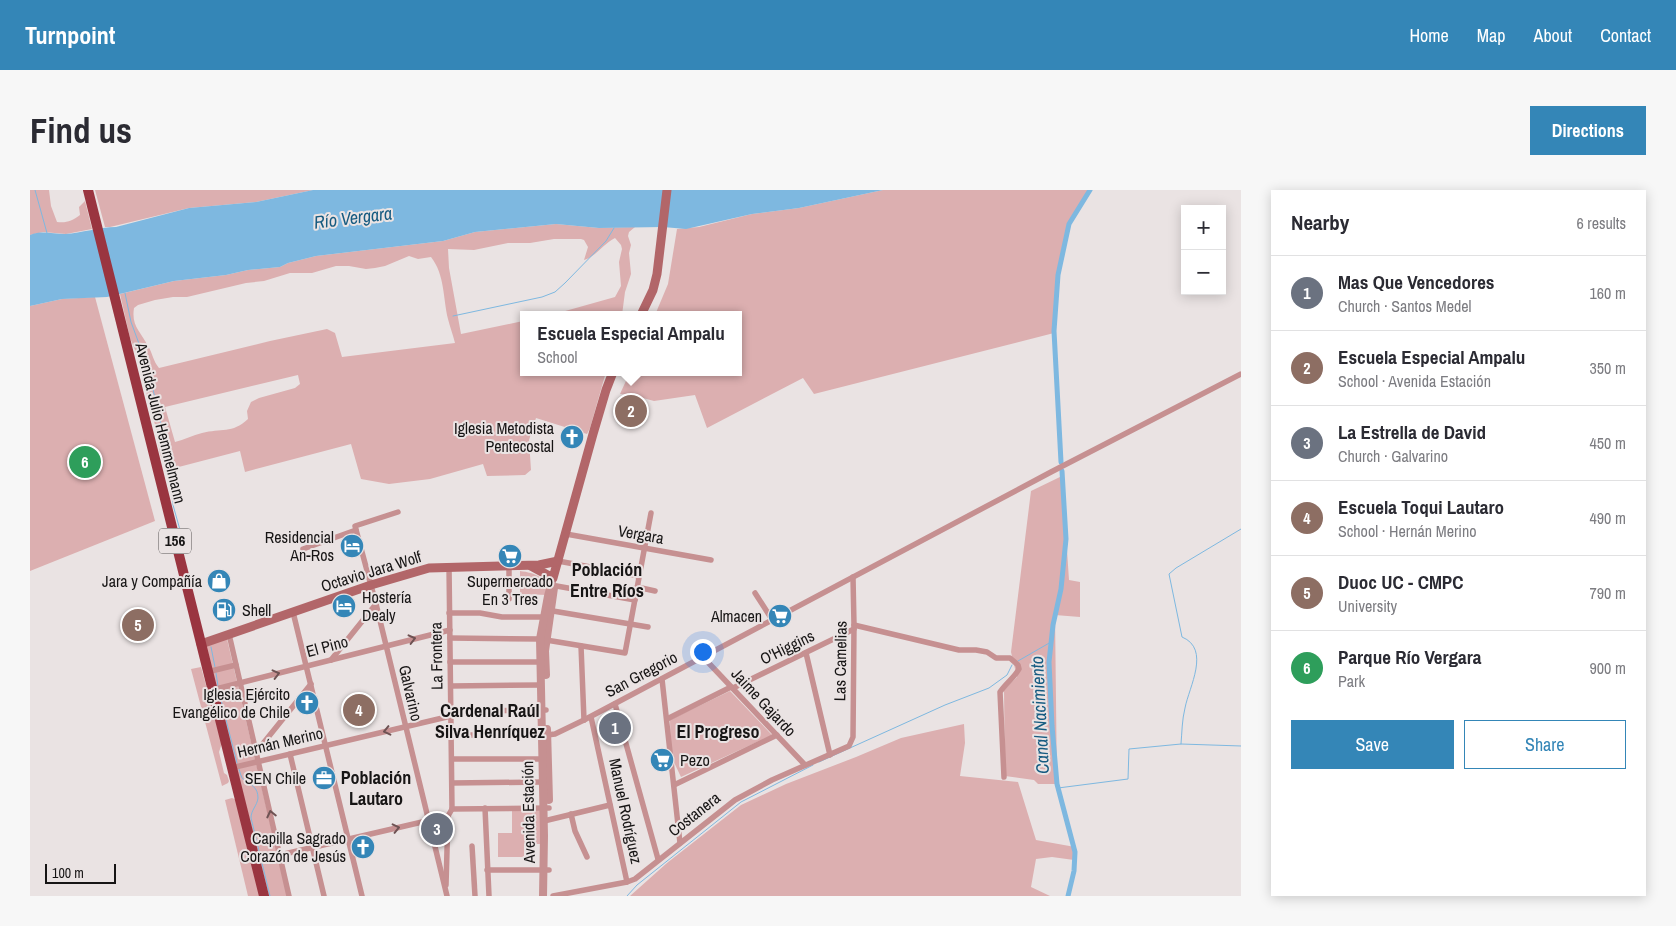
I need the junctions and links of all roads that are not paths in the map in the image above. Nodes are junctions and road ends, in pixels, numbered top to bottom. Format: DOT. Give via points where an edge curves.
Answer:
graph roads {
  1 [pos="88,190"];
  2 [pos="667,190"];
  3 [pos="643,311"];
  4 [pos="1241,374"];
  5 [pos="611,376"];
  6 [pos="398,512"];
  7 [pos="651,513"];
  8 [pos="355,528"];
  9 [pos="566,534"];
  10 [pos="644,548"];
  11 [pos="303,549"];
  12 [pos="711,560"];
  13 [pos="558,561"];
  14 [pos="449,566"];
  15 [pos="530,566"];
  16 [pos="509,567"];
  17 [pos="639,576"];
  18 [pos="853,578"];
  19 [pos="552,583"];
  20 [pos="371,585"];
  21 [pos="637,587"];
  22 [pos="655,591"];
  23 [pos="754,593"];
  24 [pos="508,599"];
  25 [pos="635,600"];
  26 [pos="376,604"];
  27 [pos="293,612"];
  28 [pos="449,612"];
  29 [pos="546,612"];
  30 [pos="773,621"];
  31 [pos="630,624"];
  32 [pos="648,627"];
  33 [pos="854,627"];
  34 [pos="450,630"];
  35 [pos="229,634"];
  36 [pos="450,638"];
  37 [pos="544,640"];
  38 [pos="200,644"];
  39 [pos="386,645"];
  40 [pos="581,646"];
  41 [pos="806,652"];
  42 [pos="703,657"];
  43 [pos="331,660"];
  44 [pos="450,662"];
  45 [pos="540,662"];
  46 [pos="236,665"];
  47 [pos="306,666"];
  48 [pos="208,672"];
  49 [pos="662,679"];
  50 [pos="240,683"];
  51 [pos="310,684"];
  52 [pos="541,685"];
  53 [pos="451,686"];
  54 [pos="732,688"];
  55 [pos="212,690"];
  56 [pos="615,704"];
  57 [pos="544,710"];
  58 [pos="451,714"];
  59 [pos="591,717"];
  60 [pos="667,719"];
  61 [pos="584,720"];
  62 [pos="405,727"];
  63 [pos="452,735"];
  64 [pos="544,735"];
  65 [pos="777,736"];
  66 [pos="851,744"];
  67 [pos="326,746"];
  68 [pos="257,751"];
  69 [pos="290,754"];
  70 [pos="830,755"];
  71 [pos="452,759"];
  72 [pos="542,759"];
  73 [pos="259,761"];
  74 [pos="805,765"];
  75 [pos="231,768"];
  76 [pos="1004,777"];
  77 [pos="452,782"];
  78 [pos="543,782"];
  79 [pos="674,785"];
  80 [pos="610,805"];
  81 [pos="485,808"];
  82 [pos="546,808"];
  83 [pos="452,809"];
  84 [pos="571,814"];
  85 [pos="448,816"];
  86 [pos="428,821"];
  87 [pos="546,821"];
  88 [pos="349,839"];
  89 [pos="680,842"];
  90 [pos="472,846"];
  91 [pos="312,848"];
  92 [pos="280,855"];
  93 [pos="587,857"];
  94 [pos="658,859"];
  95 [pos="487,870"];
  96 [pos="547,870"];
  97 [pos="627,882"];
  98 [pos="446,894"];
  99 [pos="264,896"];
  100 [pos="289,896"];
  101 [pos="324,896"];
  102 [pos="362,896"];
  103 [pos="475,896"];
  104 [pos="489,896"];
  105 [pos="543,896"];
  106 [pos="549,896"];
  107 [pos="553,896"];
  1 -- 38 [label="highway, Avenida Julio Hemmelmann / 156"];
  2 -- 3 [label="main road" via="656,282"];
  4 -- 18 [label="street, San Gregorio"];
  5 -- 9 [label="main road, Avenida Estación"];
  6 -- 8 [label="street"];
  7 -- 10 [label="street"];
  8 -- 11 [label="street"];
  8 -- 20 [label="street, Galvarino"];
  9 -- 10 [label="street, Vergara"];
  9 -- 13 [label="main road, Avenida Estación"];
  10 -- 12 [label="street, Vergara"];
  10 -- 17 [label="street"];
  13 -- 15 [label="main road, Octavio Jara Wolf"];
  13 -- 17 [label="street"];
  13 -- 19 [label="main road, Avenida Estación"];
  14 -- 16 [label="main road, Octavio Jara Wolf"];
  14 -- 20 [label="main road, Octavio Jara Wolf" via="429,568"];
  14 -- 28 [label="street, La Frontera"];
  15 -- 16 [label="main road, Octavio Jara Wolf"];
  15 -- 19 [label="main road"];
  16 -- 24 [label="street"];
  17 -- 21 [label="street"];
  18 -- 30 [label="street, San Gregorio"];
  18 -- 33 [label="street, Las Camelias"];
  19 -- 25 [label="street"];
  19 -- 29 [label="street, Avenida Estación"];
  20 -- 26 [label="street, Galvarino"];
  20 -- 27 [label="main road, Octavio Jara Wolf"];
  21 -- 22 [label="street"];
  21 -- 25 [label="street"];
  23 -- 30 [label="street"];
  25 -- 31 [label="street"];
  26 -- 39 [label="street, Galvarino"];
  26 -- 43 [label="street"];
  27 -- 35 [label="main road, Octavio Jara Wolf"];
  27 -- 47 [label="street"];
  28 -- 29 [label="street" via="502,617"];
  28 -- 34 [label="street, La Frontera"];
  29 -- 31 [label="street"];
  29 -- 37 [label="street, Avenida Estación"];
  30 -- 42 [label="street, San Gregorio"];
  31 -- 32 [label="street"];
  31 -- 40 [label="street" via="625,653"];
  33 -- 41 [label="street, O'Higgins"];
  33 -- 66 [label="street, Las Camelias"];
  33 -- 76 [label="street" via="959,650 987,652 996,658 1010,658 1018,665 1014,678 1000,692"];
  34 -- 36 [label="street, La Frontera"];
  39 -- 34 [label="street, El Pino, one-way"];
  35 -- 38 [label="main road, Octavio Jara Wolf"];
  35 -- 46 [label="street"];
  36 -- 37 [label="street"];
  36 -- 44 [label="street, La Frontera"];
  37 -- 40 [label="street"];
  37 -- 45 [label="street, Avenida Estación"];
  37 -- 57 [label="street, Avenida Estación"];
  38 -- 48 [label="highway, Avenida Julio Hemmelmann / 156"];
  39 -- 43 [label="street, El Pino"];
  39 -- 62 [label="street, Galvarino"];
  40 -- 61 [label="street"];
  41 -- 54 [label="street, O'Higgins"];
  41 -- 70 [label="street"];
  42 -- 49 [label="street, San Gregorio"];
  42 -- 54 [label="street, Jaime Gajardo"];
  43 -- 47 [label="street, El Pino"];
  44 -- 45 [label="street"];
  44 -- 53 [label="street, La Frontera"];
  45 -- 52 [label="street, Avenida Estación"];
  46 -- 48 [label="street"];
  46 -- 50 [label="street"];
  50 -- 47 [label="street, El Pino, one-way"];
  47 -- 51 [label="street"];
  48 -- 55 [label="highway, Avenida Julio Hemmelmann / 156"];
  49 -- 56 [label="street, San Gregorio"];
  49 -- 60 [label="street"];
  50 -- 55 [label="street, El Pino"];
  50 -- 68 [label="street"];
  51 -- 67 [label="street"];
  51 -- 68 [label="street"];
  52 -- 53 [label="street"];
  52 -- 57 [label="street, Avenida Estación"];
  53 -- 58 [label="street, La Frontera"];
  54 -- 60 [label="street, O'Higgins"];
  54 -- 65 [label="street, Jaime Gajardo"];
  55 -- 75 [label="highway, Avenida Julio Hemmelmann / 156"];
  56 -- 59 [label="street, San Gregorio"];
  56 -- 94 [label="street"];
  57 -- 58 [label="street, Hernán Merino"];
  57 -- 64 [label="street, Avenida Estación"];
  58 -- 62 [label="street, Hernán Merino"];
  58 -- 63 [label="street, La Frontera"];
  59 -- 61 [label="street, San Gregorio"];
  59 -- 80 [label="street, Manuel Rodríguez"];
  60 -- 79 [label="street"];
  61 -- 64 [label="street, San Gregorio" via="554,734"];
  62 -- 67 [label="street, Hernán Merino, one-way"];
  62 -- 86 [label="street, Galvarino"];
  63 -- 64 [label="street"];
  63 -- 71 [label="street, La Frontera"];
  64 -- 72 [label="street, Avenida Estación"];
  64 -- 82 [label="street, Avenida Estación"];
  65 -- 74 [label="street, Jaime Gajardo"];
  65 -- 79 [label="street"];
  66 -- 70 [label="street, Costanera"];
  67 -- 69 [label="street, Hernán Merino"];
  67 -- 88 [label="street"];
  68 -- 73 [label="street"];
  69 -- 73 [label="street, Hernán Merino"];
  69 -- 91 [label="street"];
  70 -- 74 [label="street, Costanera"];
  71 -- 72 [label="street"];
  71 -- 77 [label="street, La Frontera"];
  72 -- 78 [label="street, Avenida Estación"];
  73 -- 75 [label="street, Hernán Merino"];
  92 -- 73 [label="street, one-way"];
  74 -- 89 [label="street, Costanera" via="735,800"];
  75 -- 99 [label="highway, Avenida Julio Hemmelmann / 156"];
  77 -- 78 [label="street"];
  77 -- 83 [label="street, La Frontera"];
  78 -- 82 [label="street, Avenida Estación"];
  79 -- 89 [label="street"];
  80 -- 84 [label="street"];
  80 -- 97 [label="street, Manuel Rodríguez"];
  81 -- 82 [label="street"];
  81 -- 83 [label="street"];
  81 -- 95 [label="street"];
  82 -- 87 [label="street, Avenida Estación"];
  83 -- 85 [label="street, La Frontera"];
  84 -- 87 [label="street"];
  84 -- 93 [label="street" via="575,832"];
  85 -- 86 [label="street"];
  85 -- 98 [label="street, La Frontera"];
  88 -- 86 [label="street, one-way"];
  86 -- 98 [label="street, Galvarino"];
  87 -- 96 [label="street, Avenida Estación"];
  88 -- 91 [label="street"];
  88 -- 102 [label="street"];
  89 -- 94 [label="street, Costanera"];
  90 -- 103 [label="street"];
  91 -- 92 [label="street"];
  91 -- 101 [label="street"];
  92 -- 100 [label="street"];
  94 -- 97 [label="street, Costanera"];
  95 -- 96 [label="street"];
  95 -- 104 [label="street"];
  96 -- 105 [label="street, Avenida Estación"];
  96 -- 106 [label="street, Avenida Estación"];
  97 -- 107 [label="street, Costanera"];
}
